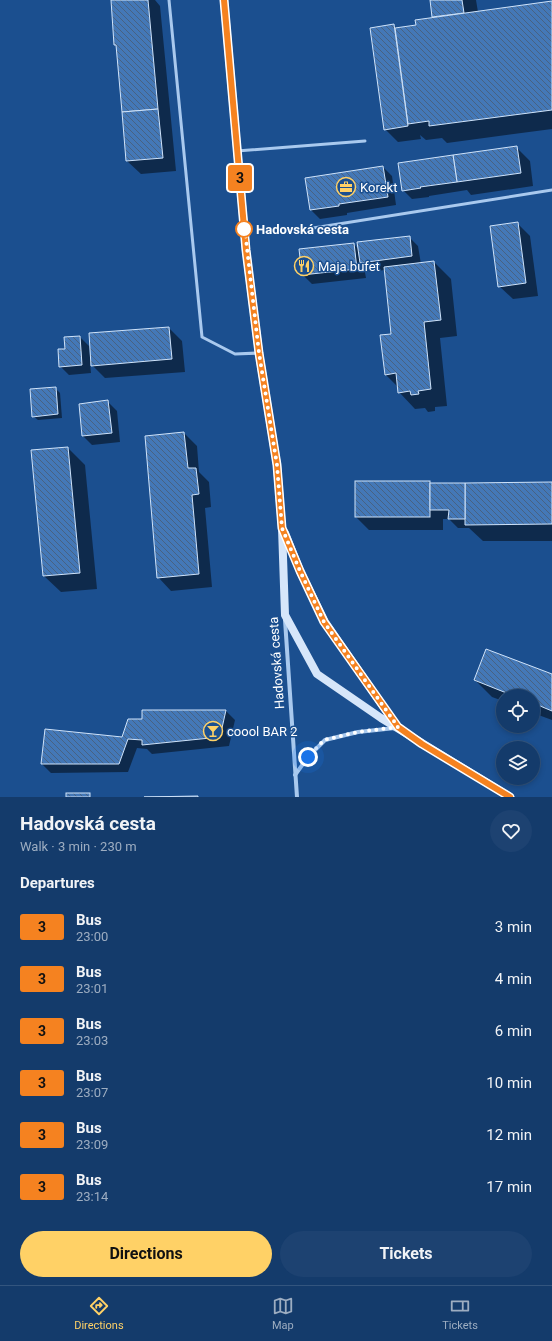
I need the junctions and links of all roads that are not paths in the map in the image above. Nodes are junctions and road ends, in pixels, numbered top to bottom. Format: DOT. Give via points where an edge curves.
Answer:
graph roads {
  1 [pos="169,0"];
  2 [pos="224,0"];
  3 [pos="365,141"];
  4 [pos="237,151"];
  5 [pos="552,190"];
  6 [pos="288,232"];
  7 [pos="259,353"];
  8 [pos="282,528"];
  9 [pos="285,615"];
  10 [pos="398,727"];
  11 [pos="295,776"];
  12 [pos="297,797"];
  13 [pos="510,797"];
  1 -- 7 [label="lane" via="202,337 235,354"];
  2 -- 4 [label="main road, Hadovská cesta"];
  3 -- 4 [label="lane"];
  4 -- 7 [label="main road, Hadovská cesta"];
  5 -- 6 [label="lane"];
  7 -- 8 [label="main road, Hadovská cesta" via="277,465"];
  8 -- 9 [label="main road, Hadovská cesta"];
  8 -- 10 [label="main road" via="324,622"];
  9 -- 10 [label="main road" via="318,674"];
  9 -- 11 [label="street, Hadovská cesta"];
  10 -- 11 [label="street" via="324,740"];
  10 -- 13 [label="main road"];
  11 -- 12 [label="street, Hadovská cesta"];
}
